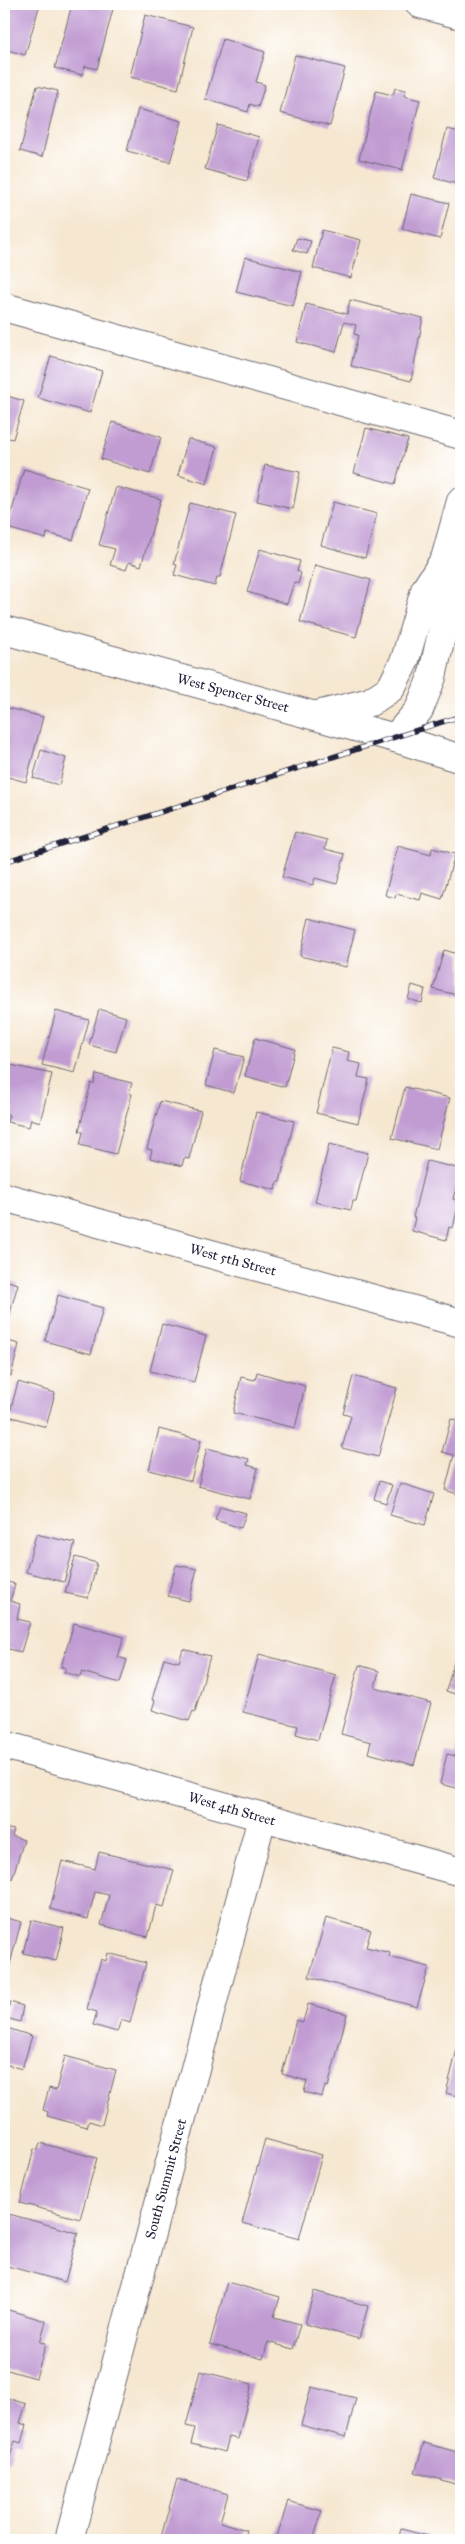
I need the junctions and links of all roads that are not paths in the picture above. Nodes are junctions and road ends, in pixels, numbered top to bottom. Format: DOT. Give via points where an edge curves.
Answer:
graph roads {
  1 [pos="420,4"];
  2 [pos="461,15"];
  3 [pos="4,307"];
  4 [pos="461,435"];
  5 [pos="461,501"];
  6 [pos="445,558"];
  7 [pos="4,630"];
  8 [pos="314,716"];
  9 [pos="395,738"];
  10 [pos="461,759"];
  11 [pos="4,1197"];
  12 [pos="461,1323"];
  13 [pos="4,1745"];
  14 [pos="262,1818"];
  15 [pos="461,1872"];
  16 [pos="69,2540"];
  1 -- 2 [label="street"];
  3 -- 4 [label="street"];
  5 -- 6 [label="street"];
  6 -- 8 [label="street" via="425,590 405,660 391,688 370,702"];
  6 -- 9 [label="street" via="451,593 432,677 419,710"];
  7 -- 8 [label="street, West Spencer Street"];
  8 -- 9 [label="street, West Spencer Street"];
  9 -- 10 [label="street, West Spencer Street"];
  11 -- 12 [label="street, West 5th Street"];
  13 -- 14 [label="street, West 4th Street"];
  14 -- 15 [label="street, West 4th Street"];
  14 -- 16 [label="street, South Summit Street"];
}
